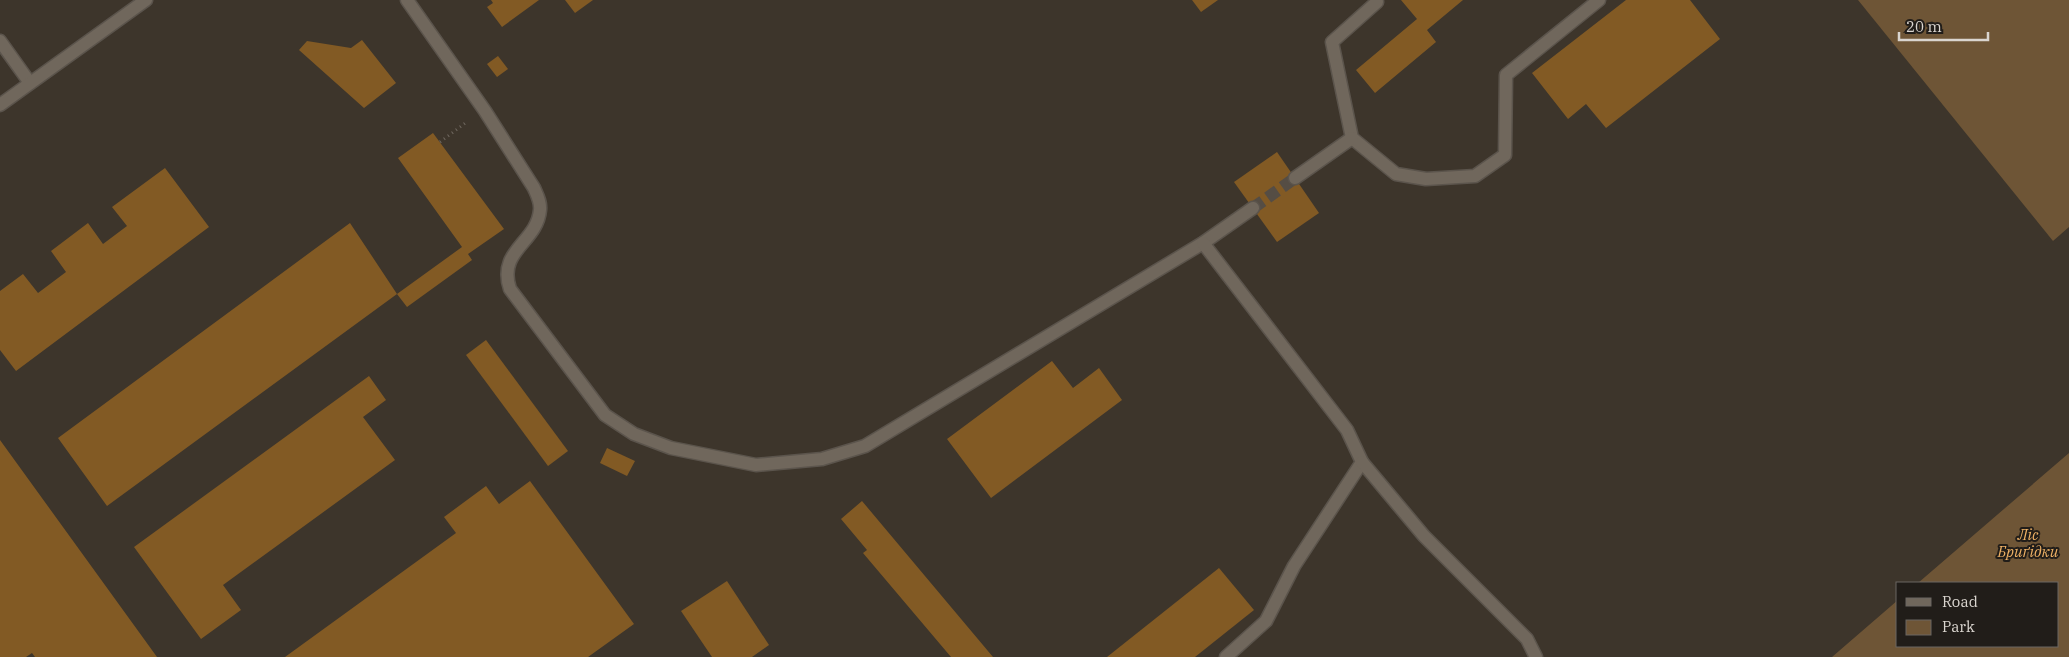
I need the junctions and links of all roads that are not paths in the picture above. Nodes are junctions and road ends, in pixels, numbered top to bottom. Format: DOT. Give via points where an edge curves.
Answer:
graph roads {
  1 [pos="146,0"];
  2 [pos="407,0"];
  3 [pos="1599,0"];
  4 [pos="1377,2"];
  5 [pos="0,41"];
  6 [pos="30,84"];
  7 [pos="0,106"];
  8 [pos="1352,138"];
  9 [pos="1295,178"];
  10 [pos="1253,208"];
  11 [pos="1203,242"];
  12 [pos="1362,462"];
  13 [pos="1226,657"];
  14 [pos="1536,657"];
  1 -- 6 [label="street"];
  2 -- 11 [label="street" via="485,111 540,201 534,225 508,263 506,276 510,289 605,416 634,434 671,448 756,464 822,459 865,446"];
  3 -- 8 [label="street" via="1506,75 1505,155 1474,176 1426,179 1396,174"];
  4 -- 8 [label="street" via="1332,42"];
  5 -- 6 [label="street"];
  6 -- 7 [label="street"];
  8 -- 9 [label="street"];
  10 -- 11 [label="street"];
  11 -- 12 [label="street" via="1347,430"];
  12 -- 13 [label="street" via="1294,566 1266,621"];
  12 -- 14 [label="street" via="1424,536 1527,638"];
}
